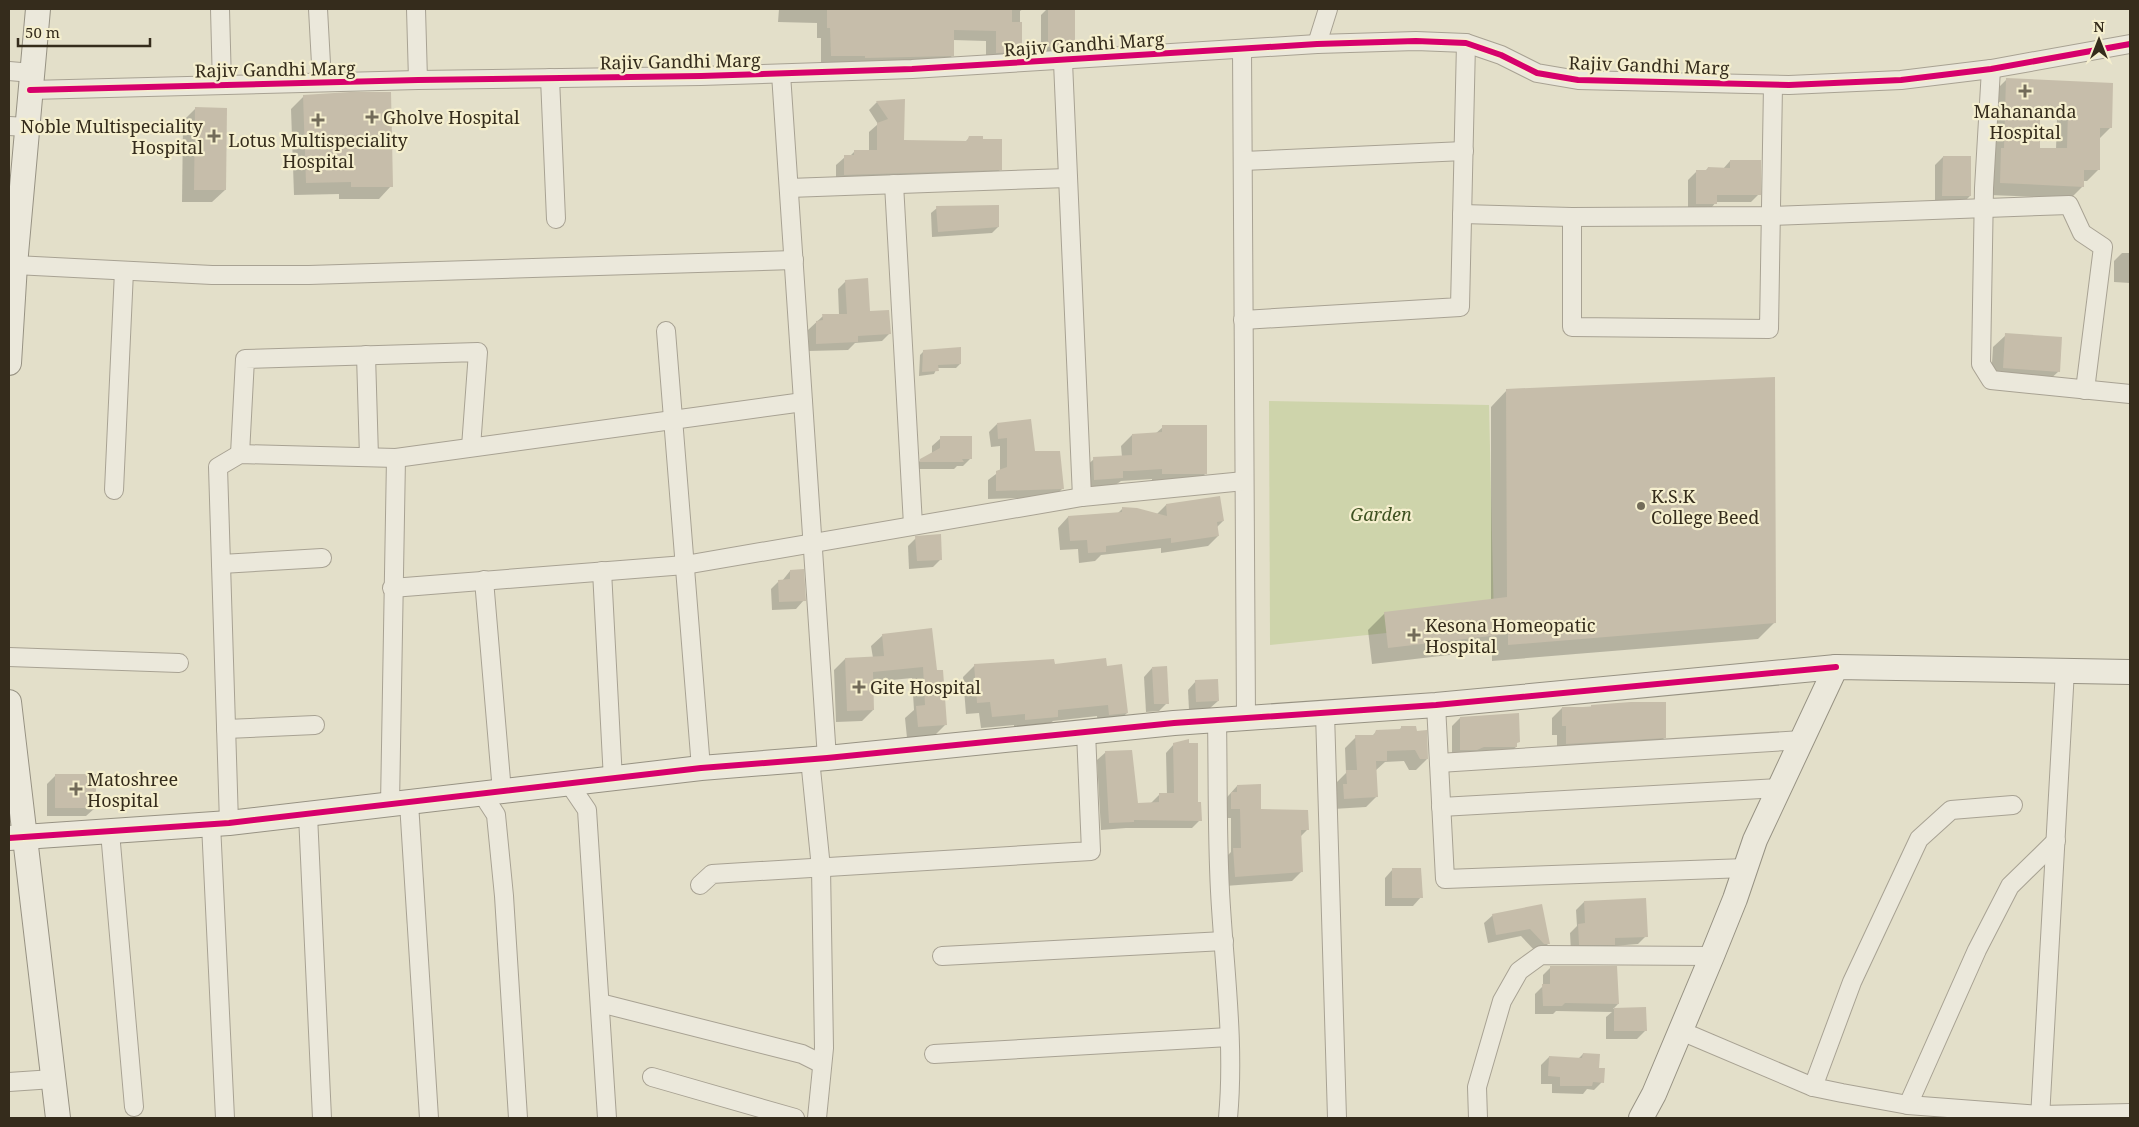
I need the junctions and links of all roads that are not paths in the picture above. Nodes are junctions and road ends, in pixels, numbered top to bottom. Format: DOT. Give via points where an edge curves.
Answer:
graph roads {
  1 [pos="38,9"];
  2 [pos="220,9"];
  3 [pos="318,9"];
  4 [pos="416,9"];
  5 [pos="1328,9"];
  6 [pos="1466,43"];
  7 [pos="1317,44"];
  8 [pos="2130,44"];
  9 [pos="1242,49"];
  10 [pos="1063,62"];
  11 [pos="1991,69"];
  12 [pos="782,74"];
  13 [pos="24,78"];
  14 [pos="550,78"];
  15 [pos="418,80"];
  16 [pos="322,82"];
  17 [pos="222,85"];
  18 [pos="1773,85"];
  19 [pos="18,126"];
  20 [pos="1464,151"];
  21 [pos="1242,161"];
  22 [pos="1068,178"];
  23 [pos="894,184"];
  24 [pos="789,188"];
  25 [pos="1984,207"];
  26 [pos="1462,214"];
  27 [pos="1771,216"];
  28 [pos="1572,217"];
  29 [pos="556,219"];
  30 [pos="13,230"];
  31 [pos="794,260"];
  32 [pos="14,265"];
  33 [pos="124,271"];
  34 [pos="10,313"];
  35 [pos="1243,320"];
  36 [pos="666,331"];
  37 [pos="366,355"];
  38 [pos="9,363"];
  39 [pos="2085,390"];
  40 [pos="2130,394"];
  41 [pos="803,402"];
  42 [pos="673,420"];
  43 [pos="470,447"];
  44 [pos="240,454"];
  45 [pos="369,457"];
  46 [pos="396,458"];
  47 [pos="1244,481"];
  48 [pos="114,490"];
  49 [pos="1082,497"];
  50 [pos="914,525"];
  51 [pos="813,544"];
  52 [pos="322,558"];
  53 [pos="221,564"];
  54 [pos="685,565"];
  55 [pos="602,571"];
  56 [pos="484,580"];
  57 [pos="392,588"];
  58 [pos="9,657"];
  59 [pos="180,663"];
  60 [pos="1836,668"];
  61 [pos="2065,670"];
  62 [pos="2130,672"];
  63 [pos="9,702"];
  64 [pos="1436,705"];
  65 [pos="1325,713"];
  66 [pos="1246,718"];
  67 [pos="1217,720"];
  68 [pos="315,725"];
  69 [pos="226,729"];
  70 [pos="1086,732"];
  71 [pos="1802,740"];
  72 [pos="818,759"];
  73 [pos="1439,763"];
  74 [pos="701,768"];
  75 [pos="613,780"];
  76 [pos="570,785"];
  77 [pos="1779,788"];
  78 [pos="492,794"];
  79 [pos="399,804"];
  80 [pos="2013,805"];
  81 [pos="1441,807"];
  82 [pos="308,815"];
  83 [pos="220,824"];
  84 [pos="110,832"];
  85 [pos="16,838"];
  86 [pos="2056,841"];
  87 [pos="821,868"];
  88 [pos="1746,868"];
  89 [pos="700,885"];
  90 [pos="1224,941"];
  91 [pos="942,956"];
  92 [pos="1712,956"];
  93 [pos="600,1003"];
  94 [pos="1681,1031"];
  95 [pos="1229,1037"];
  96 [pos="934,1054"];
  97 [pos="822,1064"];
  98 [pos="652,1077"];
  99 [pos="53,1079"];
  100 [pos="9,1082"];
  101 [pos="1813,1087"];
  102 [pos="1908,1105"];
  103 [pos="134,1108"];
  104 [pos="2130,1113"];
  105 [pos="2041,1116"];
  106 [pos="58,1118"];
  107 [pos="225,1118"];
  108 [pos="322,1118"];
  109 [pos="429,1118"];
  110 [pos="518,1118"];
  111 [pos="607,1118"];
  112 [pos="795,1118"];
  113 [pos="817,1118"];
  114 [pos="1228,1118"];
  115 [pos="1337,1118"];
  116 [pos="1478,1118"];
  117 [pos="1641,1118"];
  1 -- 13 [label="street"];
  2 -- 17 [label="street"];
  3 -- 16 [label="street"];
  4 -- 15 [label="street"];
  5 -- 7 [label="street"];
  6 -- 7 [label="street, Rajiv Gandhi Marg"];
  6 -- 18 [label="street, Rajiv Gandhi Marg" via="1501,55 1537,73 1578,80"];
  6 -- 20 [label="street"];
  7 -- 9 [label="street, Rajiv Gandhi Marg"];
  8 -- 11 [label="street, Rajiv Gandhi Marg"];
  9 -- 10 [label="street, Rajiv Gandhi Marg"];
  9 -- 21 [label="street"];
  10 -- 12 [label="street, Rajiv Gandhi Marg"];
  10 -- 22 [label="street"];
  11 -- 18 [label="street, Rajiv Gandhi Marg" via="1901,80"];
  11 -- 25 [label="street"];
  12 -- 14 [label="street, Rajiv Gandhi Marg"];
  12 -- 24 [label="street"];
  13 -- 17 [label="street, Rajiv Gandhi Marg"];
  13 -- 19 [label="street"];
  14 -- 15 [label="street, Rajiv Gandhi Marg"];
  14 -- 29 [label="street"];
  15 -- 16 [label="street, Rajiv Gandhi Marg"];
  16 -- 17 [label="street, Rajiv Gandhi Marg"];
  18 -- 27 [label="street"];
  19 -- 30 [label="street"];
  20 -- 21 [label="street"];
  20 -- 26 [label="street"];
  21 -- 35 [label="street"];
  22 -- 23 [label="street"];
  22 -- 49 [label="street"];
  23 -- 24 [label="street"];
  23 -- 50 [label="street"];
  24 -- 31 [label="street"];
  25 -- 27 [label="street"];
  25 -- 39 [label="street" via="1981,364 1991,380"];
  25 -- 39 [label="street" via="2069,205 2082,233 2103,248"];
  26 -- 28 [label="street"];
  26 -- 35 [label="street" via="1460,308"];
  27 -- 28 [label="street"];
  27 -- 28 [label="street" via="1769,329 1572,327"];
  30 -- 32 [label="street"];
  31 -- 33 [label="street" via="309,275"];
  31 -- 41 [label="street"];
  32 -- 33 [label="street"];
  32 -- 34 [label="street"];
  33 -- 48 [label="street"];
  34 -- 38 [label="street"];
  35 -- 47 [label="street"];
  36 -- 42 [label="street"];
  37 -- 43 [label="street" via="478,352"];
  37 -- 44 [label="street" via="245,359"];
  37 -- 45 [label="street"];
  39 -- 40 [label="street"];
  41 -- 42 [label="street"];
  41 -- 51 [label="street"];
  42 -- 43 [label="street"];
  42 -- 54 [label="street"];
  43 -- 46 [label="street"];
  44 -- 45 [label="street"];
  44 -- 53 [label="street" via="218,467"];
  45 -- 46 [label="street"];
  46 -- 57 [label="street"];
  47 -- 49 [label="street"];
  47 -- 66 [label="street"];
  49 -- 50 [label="street"];
  50 -- 51 [label="street"];
  51 -- 54 [label="street"];
  51 -- 72 [label="street"];
  52 -- 53 [label="street"];
  53 -- 69 [label="street"];
  54 -- 55 [label="street"];
  54 -- 74 [label="street"];
  55 -- 56 [label="street"];
  55 -- 75 [label="street"];
  56 -- 57 [label="street"];
  56 -- 78 [label="street"];
  57 -- 79 [label="street"];
  58 -- 59 [label="street"];
  60 -- 61 [label="street"];
  60 -- 64 [label="street"];
  60 -- 71 [label="street"];
  61 -- 62 [label="street"];
  61 -- 86 [label="street"];
  63 -- 85 [label="street"];
  64 -- 65 [label="street"];
  64 -- 73 [label="street"];
  65 -- 66 [label="street"];
  65 -- 115 [label="street"];
  66 -- 67 [label="street"];
  67 -- 70 [label="street"];
  67 -- 90 [label="street"];
  68 -- 69 [label="street"];
  69 -- 83 [label="street"];
  70 -- 72 [label="street"];
  70 -- 87 [label="street" via="1091,852"];
  71 -- 73 [label="street"];
  71 -- 77 [label="street"];
  72 -- 74 [label="street"];
  72 -- 87 [label="street"];
  73 -- 81 [label="street"];
  74 -- 75 [label="street"];
  75 -- 76 [label="street"];
  76 -- 78 [label="street"];
  76 -- 93 [label="street" via="587,810"];
  77 -- 81 [label="street"];
  77 -- 88 [label="street"];
  78 -- 79 [label="street"];
  78 -- 110 [label="street" via="504,896"];
  79 -- 82 [label="street"];
  79 -- 109 [label="street"];
  80 -- 101 [label="street" via="1951,810 1919,839 1852,982"];
  81 -- 88 [label="street" via="1445,879"];
  82 -- 83 [label="street"];
  82 -- 108 [label="street"];
  83 -- 84 [label="street"];
  83 -- 107 [label="street"];
  84 -- 85 [label="street"];
  84 -- 103 [label="street"];
  85 -- 99 [label="street"];
  86 -- 102 [label="street" via="2010,886 1976,950"];
  86 -- 105 [label="street"];
  87 -- 89 [label="street" via="712,874"];
  87 -- 97 [label="street"];
  88 -- 92 [label="street"];
  90 -- 91 [label="street"];
  90 -- 95 [label="street"];
  92 -- 94 [label="street"];
  92 -- 116 [label="street" via="1541,955 1519,971 1502,1001 1477,1087"];
  93 -- 97 [label="street" via="802,1054"];
  93 -- 111 [label="street"];
  94 -- 101 [label="street"];
  94 -- 117 [label="street"];
  95 -- 96 [label="street"];
  95 -- 114 [label="street" via="1231,1081"];
  97 -- 113 [label="street"];
  98 -- 112 [label="street"];
  99 -- 100 [label="street"];
  99 -- 106 [label="street"];
  101 -- 102 [label="street"];
  102 -- 105 [label="street"];
  104 -- 105 [label="street"];
}
